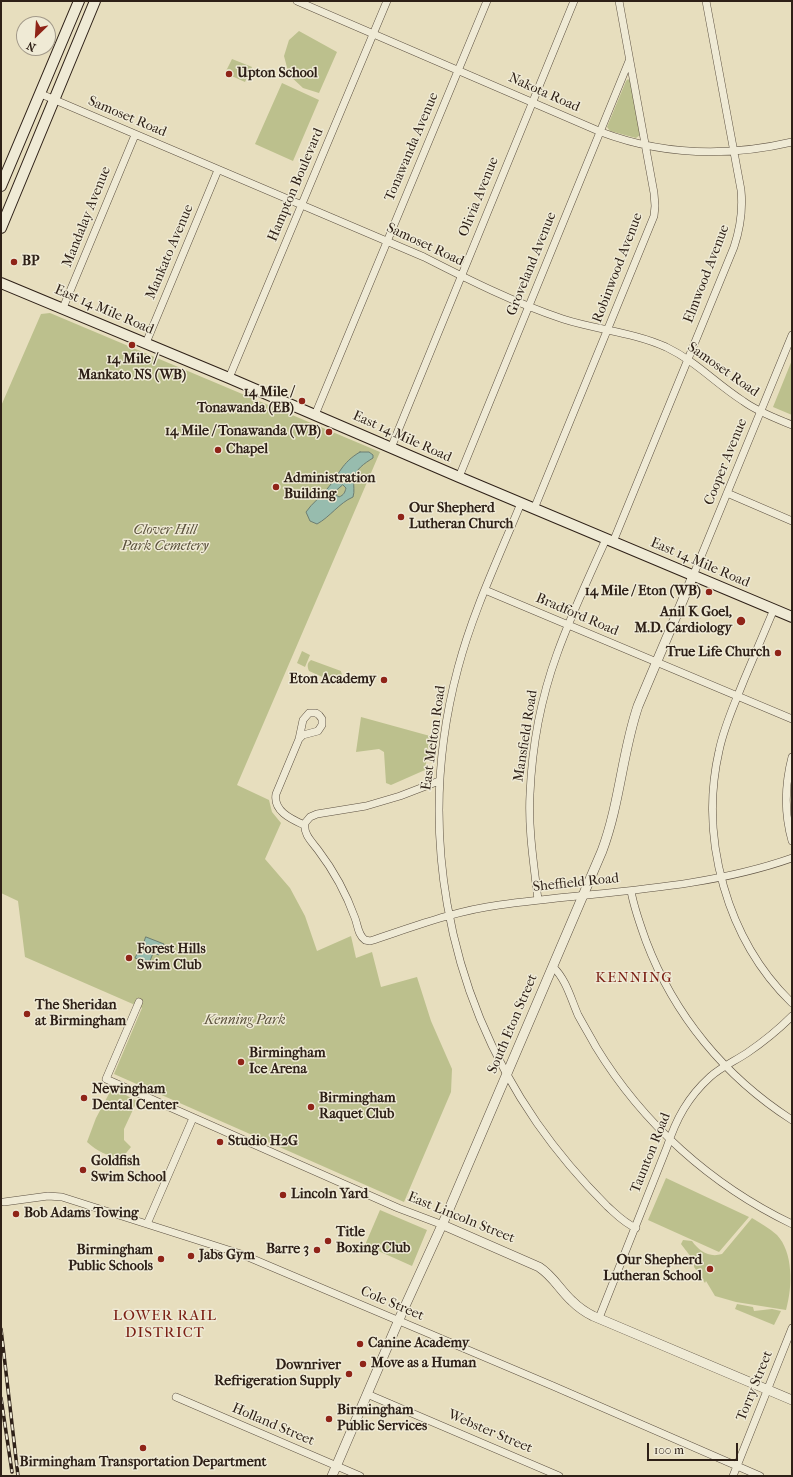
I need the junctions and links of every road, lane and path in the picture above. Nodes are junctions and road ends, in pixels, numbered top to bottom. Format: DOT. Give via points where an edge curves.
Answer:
graph roads {
  1 [pos="79,1"];
  2 [pos="95,1"];
  3 [pos="298,1"];
  4 [pos="387,1"];
  5 [pos="487,1"];
  6 [pos="574,1"];
  7 [pos="619,1"];
  8 [pos="706,1"];
  9 [pos="74,12"];
  10 [pos="88,18"];
  11 [pos="374,33"];
  12 [pos="630,61"];
  13 [pos="458,70"];
  14 [pos="41,94"];
  15 [pos="54,100"];
  16 [pos="532,102"];
  17 [pos="28,124"];
  18 [pos="42,129"];
  19 [pos="601,132"];
  20 [pos="135,135"];
  21 [pos="792,142"];
  22 [pos="645,145"];
  23 [pos="734,151"];
  24 [pos="218,170"];
  25 [pos="1,186"];
  26 [pos="301,205"];
  27 [pos="1,228"];
  28 [pos="387,241"];
  29 [pos="461,276"];
  30 [pos="1,283"];
  31 [pos="529,306"];
  32 [pos="64,308"];
  33 [pos="608,330"];
  34 [pos="792,335"];
  35 [pos="146,343"];
  36 [pos="688,359"];
  37 [pos="230,378"];
  38 [pos="761,412"];
  39 [pos="315,415"];
  40 [pos="792,425"];
  41 [pos="391,448"];
  42 [pos="459,477"];
  43 [pos="727,493"];
  44 [pos="521,503"];
  45 [pos="534,509"];
  46 [pos="792,521"];
  47 [pos="609,540"];
  48 [pos="693,576"];
  49 [pos="485,590"];
  50 [pos="774,609"];
  51 [pos="792,617"];
  52 [pos="569,625"];
  53 [pos="656,662"];
  54 [pos="737,696"];
  55 [pos="792,719"];
  56 [pos="299,739"];
  57 [pos="792,757"];
  58 [pos="440,781"];
  59 [pos="305,827"];
  60 [pos="792,841"];
  61 [pos="792,858"];
  62 [pos="721,877"];
  63 [pos="631,891"];
  64 [pos="584,895"];
  65 [pos="538,900"];
  66 [pos="449,916"];
  67 [pos="553,967"];
  68 [pos="139,1002"];
  69 [pos="792,1003"];
  70 [pos="792,1016"];
  71 [pos="725,1066"];
  72 [pos="506,1074"];
  73 [pos="193,1118"];
  74 [pos="792,1120"];
  75 [pos="670,1139"];
  76 [pos="4,1202"];
  77 [pos="147,1224"];
  78 [pos="443,1224"];
  79 [pos="792,1224"];
  80 [pos="636,1228"];
  81 [pos="599,1318"];
  82 [pos="398,1321"];
  83 [pos="792,1328"];
  84 [pos="767,1389"];
  85 [pos="367,1394"];
  86 [pos="176,1397"];
  87 [pos="792,1400"];
  88 [pos="337,1466"];
  89 [pos="737,1466"];
  90 [pos="332,1476"];
  91 [pos="360,1476"];
  92 [pos="559,1476"];
  93 [pos="733,1476"];
  94 [pos="760,1476"];
  1 -- 9 [label="main road"];
  2 -- 10 [label="main road"];
  3 -- 11 [label="street, Nakota Road"];
  4 -- 11 [label="street, Hampton Boulevard"];
  5 -- 13 [label="street, Tonawanda Avenue"];
  6 -- 16 [label="street, Olivia Avenue"];
  7 -- 12 [label="street, Robinwood Avenue"];
  8 -- 23 [label="street, Elmwood Avenue"];
  9 -- 10 [label="main road"];
  9 -- 14 [label="main road"];
  10 -- 15 [label="main road"];
  11 -- 13 [label="street, Nakota Road"];
  11 -- 26 [label="street, Hampton Boulevard"];
  12 -- 19 [label="street, Groveland Avenue"];
  12 -- 22 [label="street, Robinwood Avenue"];
  13 -- 16 [label="street, Nakota Road"];
  13 -- 28 [label="street, Tonawanda Avenue"];
  14 -- 15 [label="street, Samoset Road"];
  14 -- 17 [label="main road"];
  15 -- 18 [label="main road"];
  15 -- 20 [label="street, Samoset Road"];
  16 -- 19 [label="street, Nakota Road"];
  16 -- 29 [label="street, Olivia Avenue"];
  17 -- 18 [label="main road" via="34,119"];
  17 -- 25 [label="main road"];
  18 -- 27 [label="main road"];
  19 -- 22 [label="street, Nakota Road"];
  19 -- 31 [label="street, Groveland Avenue"];
  20 -- 24 [label="street, Samoset Road"];
  20 -- 32 [label="street, Mandalay Avenue"];
  21 -- 23 [label="street, Nakota Road"];
  22 -- 23 [label="street, Nakota Road" via="690,152"];
  22 -- 33 [label="street, Robinwood Avenue" via="655,202 654,216"];
  23 -- 36 [label="street, Elmwood Avenue" via="742,198 740,227 734,248"];
  24 -- 26 [label="street, Samoset Road"];
  24 -- 35 [label="street, Mankato Avenue"];
  26 -- 28 [label="street, Samoset Road"];
  26 -- 37 [label="street, Hampton Boulevard"];
  28 -- 29 [label="street, Samoset Road"];
  28 -- 39 [label="street, Tonawanda Avenue"];
  29 -- 31 [label="street, Samoset Road"];
  29 -- 41 [label="street, Olivia Avenue"];
  30 -- 32 [label="main road, East 14 Mile Road"];
  31 -- 33 [label="street, Samoset Road" via="570,321"];
  31 -- 42 [label="street, Groveland Avenue"];
  32 -- 35 [label="main road, East 14 Mile Road"];
  33 -- 36 [label="street, Samoset Road" via="645,339"];
  33 -- 45 [label="street, Robinwood Avenue"];
  34 -- 38 [label="street, Cooper Avenue"];
  35 -- 37 [label="main road, East 14 Mile Road"];
  36 -- 38 [label="street, Samoset Road" via="742,401"];
  36 -- 47 [label="street, Elmwood Avenue"];
  37 -- 39 [label="main road, East 14 Mile Road"];
  38 -- 40 [label="street, Samoset Road"];
  38 -- 43 [label="street, Cooper Avenue"];
  39 -- 41 [label="main road, East 14 Mile Road"];
  41 -- 42 [label="main road, East 14 Mile Road"];
  42 -- 44 [label="main road, East 14 Mile Road"];
  43 -- 46 [label="street"];
  43 -- 48 [label="street, Cooper Avenue"];
  44 -- 45 [label="main road, East 14 Mile Road"];
  44 -- 49 [label="street, East Melton Road"];
  45 -- 47 [label="main road, East 14 Mile Road"];
  47 -- 48 [label="main road, East 14 Mile Road"];
  47 -- 52 [label="street, Mansfield Road"];
  48 -- 50 [label="main road, East 14 Mile Road"];
  48 -- 53 [label="street, South Eton Street"];
  49 -- 52 [label="street, Bradford Road"];
  49 -- 58 [label="street, East Melton Road" via="454,683 445,727"];
  50 -- 51 [label="main road, East 14 Mile Road"];
  50 -- 54 [label="street"];
  52 -- 53 [label="street, Bradford Road"];
  52 -- 65 [label="street, Mansfield Road" via="545,692 532,769 530,828"];
  53 -- 54 [label="street, Bradford Road"];
  53 -- 64 [label="street, South Eton Street" via="632,723 610,827"];
  54 -- 55 [label="street, Bradford Road"];
  54 -- 62 [label="street" via="719,751 713,792 713,826"];
  56 -- 59 [label="street" via="277,790 275,801 281,811"];
  57 -- 60 [label="street" via="786,804"];
  58 -- 59 [label="street" via="366,806 310,816"];
  58 -- 66 [label="street, East Melton Road" via="440,856"];
  59 -- 66 [label="street, Sheffield Road" via="306,834 326,859 341,884 360,935 365,940 370,941"];
  61 -- 62 [label="street, Sheffield Road"];
  62 -- 63 [label="street, Sheffield Road"];
  62 -- 69 [label="street" via="730,906 745,939 766,972"];
  63 -- 64 [label="street, Sheffield Road"];
  63 -- 71 [label="street" via="650,953 666,985 691,1025"];
  64 -- 65 [label="street, Sheffield Road"];
  64 -- 67 [label="street, South Eton Street"];
  65 -- 66 [label="street, Sheffield Road" via="497,905"];
  66 -- 72 [label="street, East Melton Road" via="470,994 487,1037"];
  67 -- 72 [label="street, South Eton Street"];
  67 -- 75 [label="street" via="561,977 582,1021 608,1065 639,1106"];
  68 -- 73 [label="street, East Lincoln Street" via="106,1079"];
  70 -- 71 [label="street, Taunton Road" via="760,1043"];
  71 -- 74 [label="street" via="766,1102"];
  71 -- 75 [label="street, Taunton Road" via="711,1076 691,1098"];
  72 -- 78 [label="street, South Eton Street"];
  72 -- 80 [label="street, East Melton Road" via="540,1128 572,1168 613,1212"];
  73 -- 77 [label="street"];
  73 -- 78 [label="street, East Lincoln Street" via="398,1208"];
  75 -- 79 [label="street" via="707,1172 754,1204"];
  75 -- 80 [label="street, Taunton Road"];
  76 -- 77 [label="street, Cole Street" via="56,1196"];
  77 -- 82 [label="street, Cole Street" via="241,1254"];
  78 -- 81 [label="street, East Lincoln Street" via="539,1267 552,1277 577,1306"];
  78 -- 82 [label="street, South Eton Street"];
  80 -- 81 [label="street, Taunton Road"];
  81 -- 84 [label="street, East Lincoln Street"];
  82 -- 85 [label="street, South Eton Street"];
  82 -- 89 [label="street, Cole Street"];
  83 -- 84 [label="street, Torry Street"];
  84 -- 87 [label="street, East Lincoln Street"];
  84 -- 89 [label="street, Torry Street"];
  85 -- 88 [label="street, South Eton Street"];
  85 -- 92 [label="street, Webster Street"];
  86 -- 88 [label="street, Holland Street"];
  88 -- 90 [label="street, South Eton Street"];
  88 -- 91 [label="street, Holland Street"];
  89 -- 93 [label="street, Torry Street"];
  89 -- 94 [label="street, Cole Street"];
}
